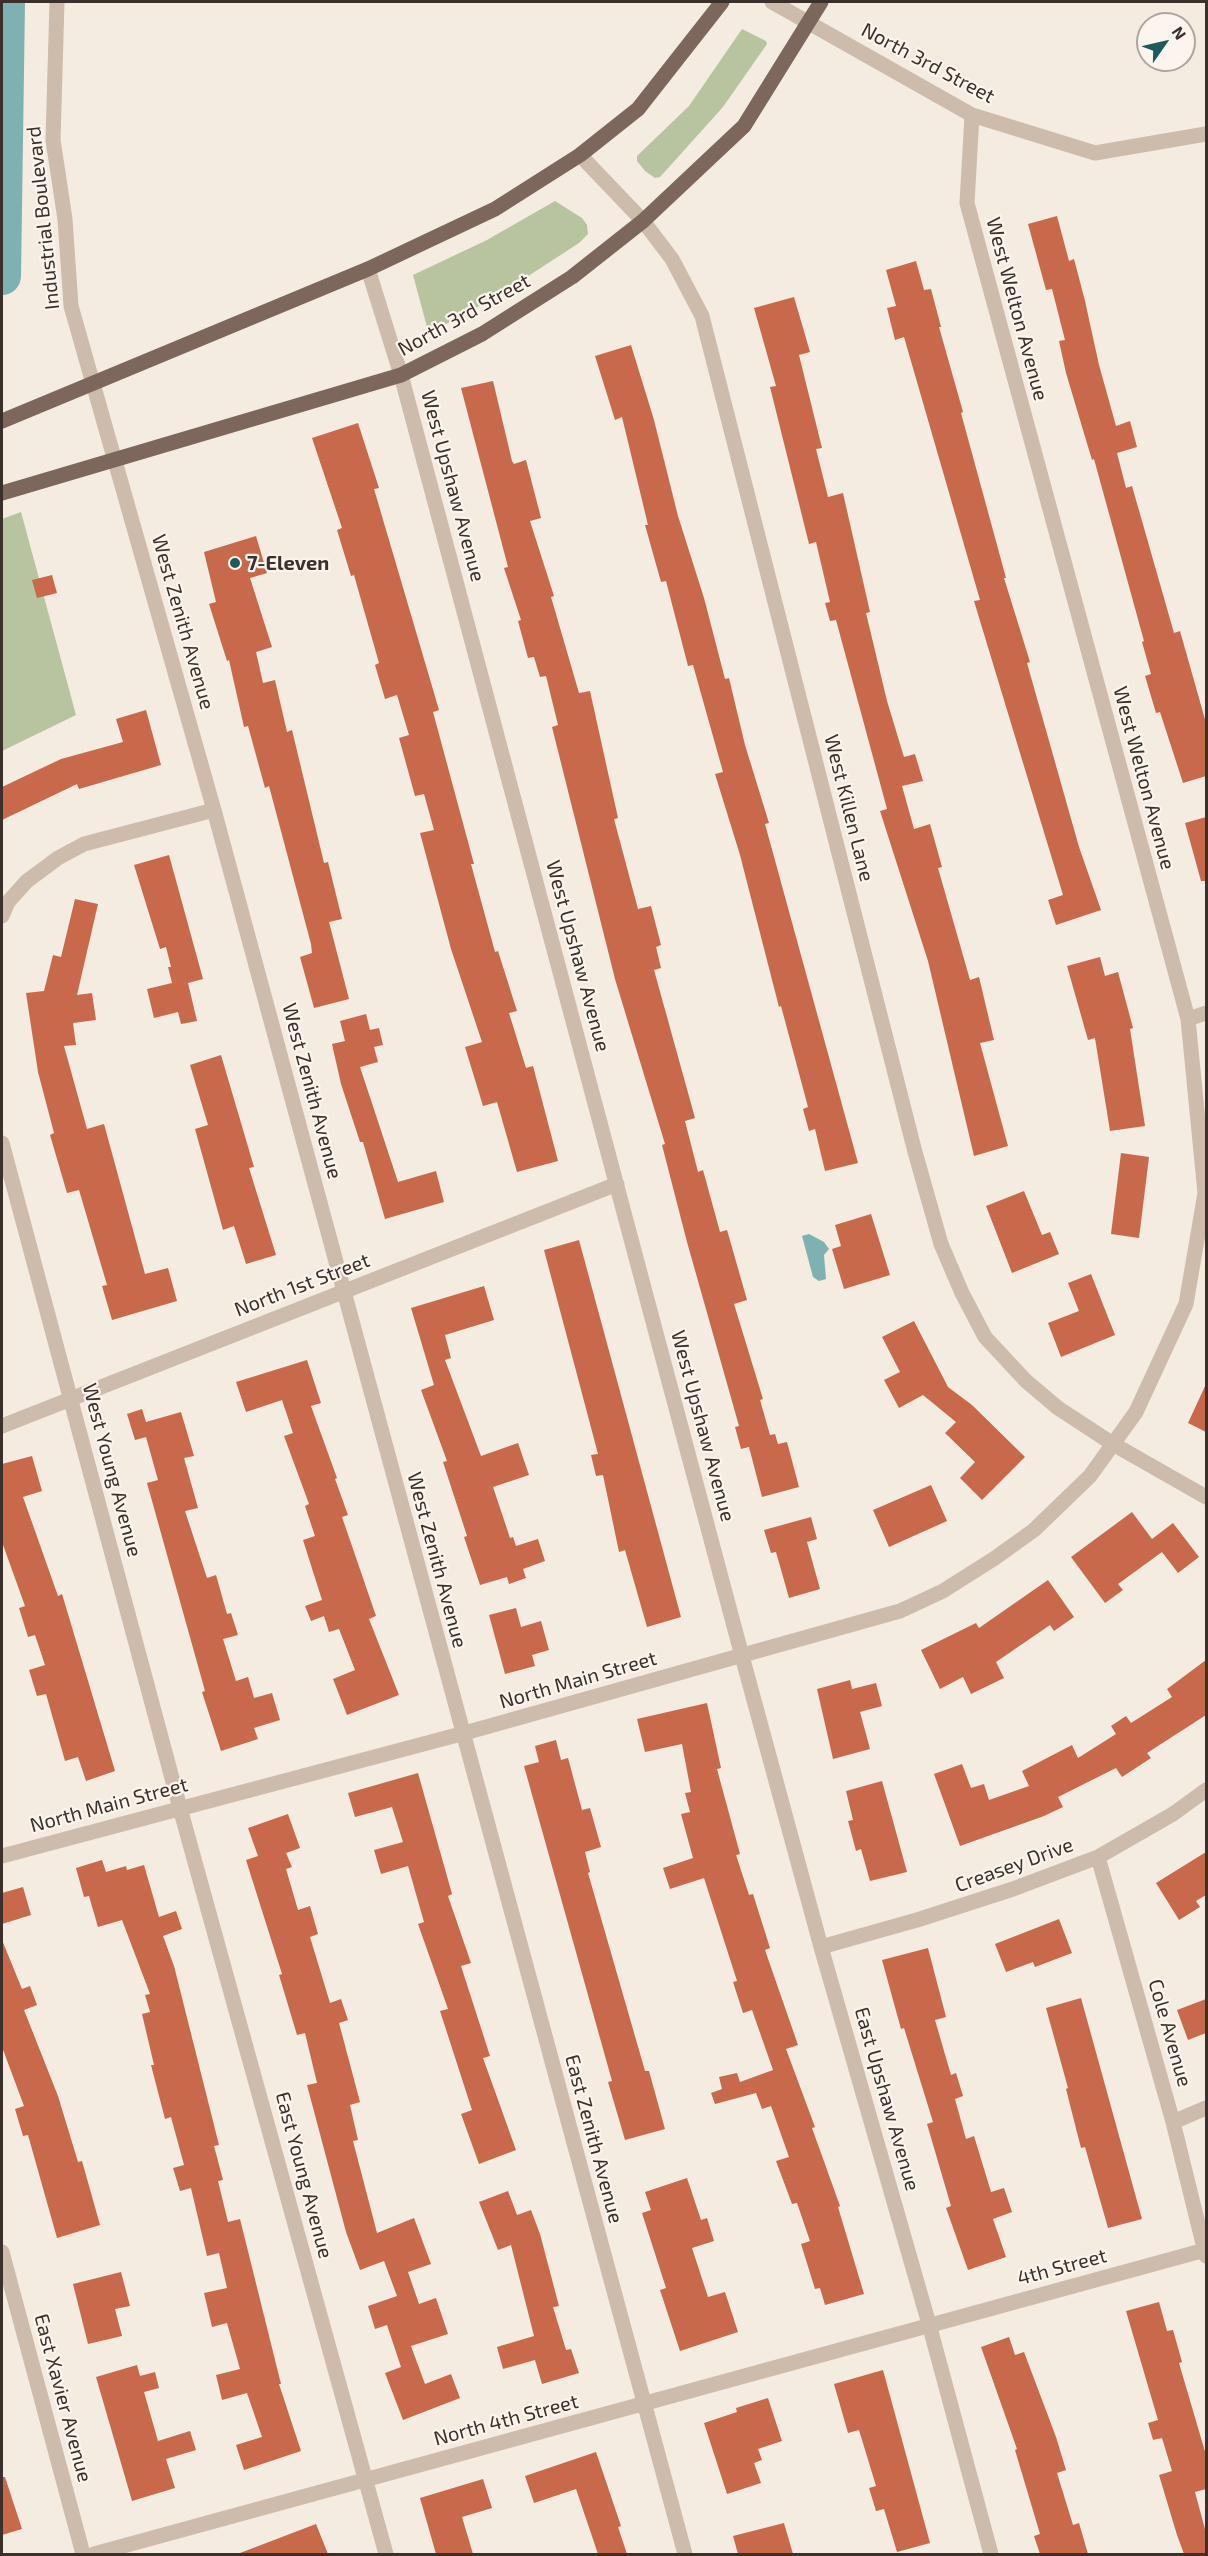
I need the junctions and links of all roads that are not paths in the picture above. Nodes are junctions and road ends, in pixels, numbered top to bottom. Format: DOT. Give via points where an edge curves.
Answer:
graph roads {
  1 [pos="57,2"];
  2 [pos="722,2"];
  3 [pos="772,2"];
  4 [pos="820,2"];
  5 [pos="809,22"];
  6 [pos="972,116"];
  7 [pos="1206,134"];
  8 [pos="580,155"];
  9 [pos="643,221"];
  10 [pos="368,268"];
  11 [pos="401,375"];
  12 [pos="93,384"];
  13 [pos="2,421"];
  14 [pos="116,460"];
  15 [pos="2,493"];
  16 [pos="214,810"];
  17 [pos="2,916"];
  18 [pos="1206,1013"];
  19 [pos="1188,1018"];
  20 [pos="2,1143"];
  21 [pos="617,1184"];
  22 [pos="345,1292"];
  23 [pos="72,1399"];
  24 [pos="2,1426"];
  25 [pos="1113,1444"];
  26 [pos="1206,1497"];
  27 [pos="742,1656"];
  28 [pos="461,1734"];
  29 [pos="1206,1790"];
  30 [pos="180,1808"];
  31 [pos="2,1856"];
  32 [pos="1098,1857"];
  33 [pos="821,1947"];
  34 [pos="1206,2108"];
  35 [pos="1173,2122"];
  36 [pos="2,2252"];
  37 [pos="1206,2253"];
  38 [pos="929,2324"];
  39 [pos="644,2403"];
  40 [pos="366,2480"];
  41 [pos="83,2554"];
  42 [pos="94,2554"];
  43 [pos="386,2554"];
  44 [pos="685,2554"];
  45 [pos="991,2554"];
  1 -- 12 [label="street, Industrial Boulevard" via="53,140 65,219 71,306"];
  2 -- 8 [label="main road" via="638,109"];
  3 -- 5 [label="street, North 3rd Street"];
  4 -- 5 [label="main road, North 3rd Street"];
  5 -- 6 [label="street, North 3rd Street"];
  5 -- 9 [label="main road, North 3rd Street" via="744,126"];
  6 -- 7 [label="street, North 3rd Street" via="1095,153"];
  6 -- 19 [label="street, West Welton Avenue" via="967,203"];
  8 -- 9 [label="street, West Killen Lane"];
  8 -- 10 [label="main road" via="495,209"];
  9 -- 11 [label="main road, North 3rd Street" via="562,284 482,334"];
  9 -- 25 [label="street, West Killen Lane" via="672,259 702,316 941,1244 985,1337 1058,1408"];
  10 -- 11 [label="street, West Upshaw Avenue"];
  10 -- 12 [label="main road"];
  11 -- 14 [label="main road, North 3rd Street"];
  11 -- 21 [label="street, West Upshaw Avenue"];
  12 -- 13 [label="main road"];
  12 -- 14 [label="street, Industrial Boulevard"];
  14 -- 15 [label="main road, North 3rd Street"];
  14 -- 16 [label="street, West Zenith Avenue"];
  16 -- 17 [label="street" via="84,844 27,881 8,902"];
  16 -- 22 [label="street, West Zenith Avenue"];
  18 -- 19 [label="street"];
  19 -- 25 [label="street, West Welton Avenue" via="1205,1193 1186,1304 1136,1412"];
  20 -- 23 [label="street, West Young Avenue"];
  21 -- 22 [label="street, North 1st Street"];
  21 -- 27 [label="street, West Upshaw Avenue"];
  22 -- 23 [label="street, North 1st Street" via="208,1342"];
  22 -- 28 [label="street, West Zenith Avenue"];
  23 -- 24 [label="street, North 1st Street"];
  23 -- 30 [label="street, West Young Avenue"];
  25 -- 26 [label="street, West Killen Lane"];
  25 -- 27 [label="street, North Main Street" via="1090,1476 1034,1530 943,1591 900,1611"];
  27 -- 28 [label="street, North Main Street"];
  27 -- 33 [label="street, East Upshaw Avenue"];
  28 -- 30 [label="street, North Main Street"];
  28 -- 39 [label="street, East Zenith Avenue"];
  29 -- 32 [label="street, Creasey Drive"];
  30 -- 31 [label="street, North Main Street"];
  30 -- 40 [label="street, East Young Avenue"];
  32 -- 33 [label="street, Creasey Drive" via="949,1910"];
  32 -- 35 [label="street, Cole Avenue"];
  33 -- 38 [label="street, East Upshaw Avenue"];
  34 -- 35 [label="street"];
  35 -- 37 [label="street, Cole Avenue"];
  36 -- 41 [label="street, East Xavier Avenue"];
  37 -- 38 [label="street, 4th Street"];
  38 -- 39 [label="street, North 4th Street"];
  38 -- 45 [label="street, East Upshaw Avenue"];
  39 -- 40 [label="street, North 4th Street"];
  39 -- 44 [label="street, East Zenith Avenue"];
  40 -- 42 [label="street, North 4th Street"];
  40 -- 43 [label="street, East Young Avenue"];
}
